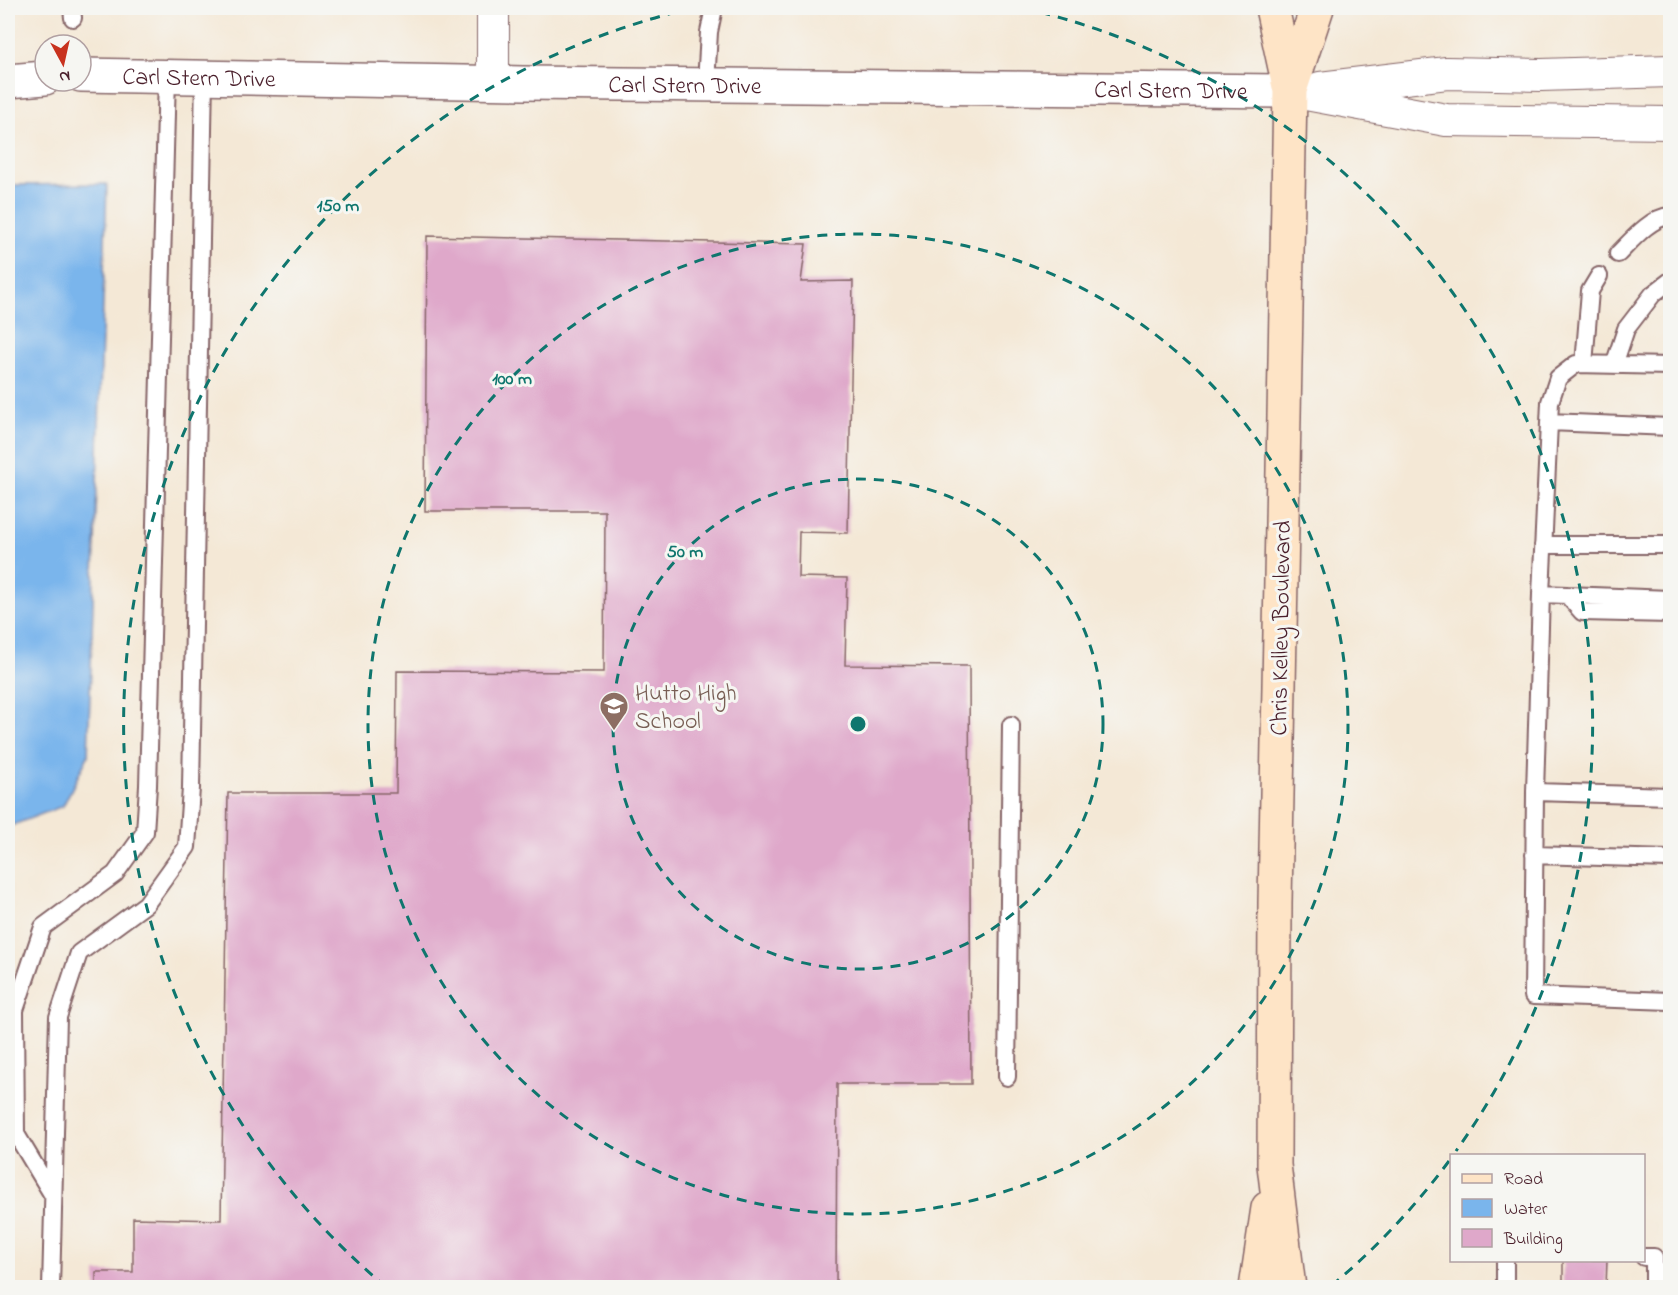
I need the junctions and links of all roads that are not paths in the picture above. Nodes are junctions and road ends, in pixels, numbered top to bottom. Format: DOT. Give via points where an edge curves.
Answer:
graph roads {
  1 [pos="493,8"];
  2 [pos="714,8"];
  3 [pos="1272,8"];
  4 [pos="1317,8"];
  5 [pos="1671,71"];
  6 [pos="93,75"];
  7 [pos="167,76"];
  8 [pos="204,76"];
  9 [pos="33,79"];
  10 [pos="8,81"];
  11 [pos="492,82"];
  12 [pos="706,84"];
  13 [pos="1290,91"];
  14 [pos="1671,123"];
  15 [pos="1671,216"];
  16 [pos="1617,254"];
  17 [pos="1599,276"];
  18 [pos="1671,281"];
  19 [pos="1584,364"];
  20 [pos="1614,364"];
  21 [pos="1671,366"];
  22 [pos="1549,423"];
  23 [pos="1671,426"];
  24 [pos="1543,545"];
  25 [pos="1671,545"];
  26 [pos="1541,594"];
  27 [pos="1567,595"];
  28 [pos="1671,599"];
  29 [pos="1671,614"];
  30 [pos="1011,725"];
  31 [pos="1535,792"];
  32 [pos="1671,796"];
  33 [pos="1534,855"];
  34 [pos="1671,859"];
  35 [pos="1671,1001"];
  36 [pos="1007,1077"];
  37 [pos="1274,1165"];
  38 [pos="52,1194"];
  39 [pos="1645,1257"];
  40 [pos="1505,1262"];
  41 [pos="51,1287"];
  42 [pos="1256,1287"];
  43 [pos="1289,1287"];
  44 [pos="1505,1287"];
  45 [pos="1653,1287"];
  1 -- 11 [label="street"];
  2 -- 12 [label="lane"];
  3 -- 13 [label="main road, Chris Kelley Boulevard"];
  4 -- 13 [label="main road, Chris Kelley Boulevard"];
  5 -- 13 [label="street, Carl Stern Drive" via="1447,73"];
  6 -- 7 [label="street, Carl Stern Drive"];
  7 -- 8 [label="street, Carl Stern Drive"];
  7 -- 38 [label="lane" via="145,832 115,874 43,927 15,1010 16,1134"];
  8 -- 11 [label="street, Carl Stern Drive"];
  8 -- 38 [label="lane" via="187,847 146,904 79,953 58,1017"];
  9 -- 10 [label="street"];
  11 -- 12 [label="street, Carl Stern Drive"];
  12 -- 13 [label="street, Carl Stern Drive"];
  13 -- 14 [label="street, Carl Stern Drive" via="1446,120"];
  13 -- 37 [label="main road, Chris Kelley Boulevard"];
  15 -- 16 [label="lane" via="1662,216"];
  17 -- 19 [label="lane" via="1590,291"];
  18 -- 20 [label="lane" via="1653,294 1626,329"];
  19 -- 20 [label="lane"];
  19 -- 22 [label="lane" via="1576,364 1558,378 1550,402"];
  20 -- 21 [label="lane"];
  22 -- 23 [label="lane"];
  22 -- 24 [label="lane"];
  24 -- 25 [label="lane"];
  24 -- 26 [label="lane"];
  26 -- 27 [label="lane"];
  26 -- 31 [label="lane"];
  27 -- 28 [label="lane"];
  27 -- 29 [label="lane" via="1582,612"];
  30 -- 36 [label="lane"];
  31 -- 32 [label="lane"];
  31 -- 33 [label="lane"];
  33 -- 34 [label="lane"];
  33 -- 35 [label="lane" via="1533,996"];
  37 -- 42 [label="main road, Chris Kelley Boulevard"];
  37 -- 43 [label="main road, Chris Kelley Boulevard"];
  38 -- 41 [label="lane"];
  39 -- 45 [label="lane" via="1654,1257"];
  40 -- 44 [label="lane"];
}
